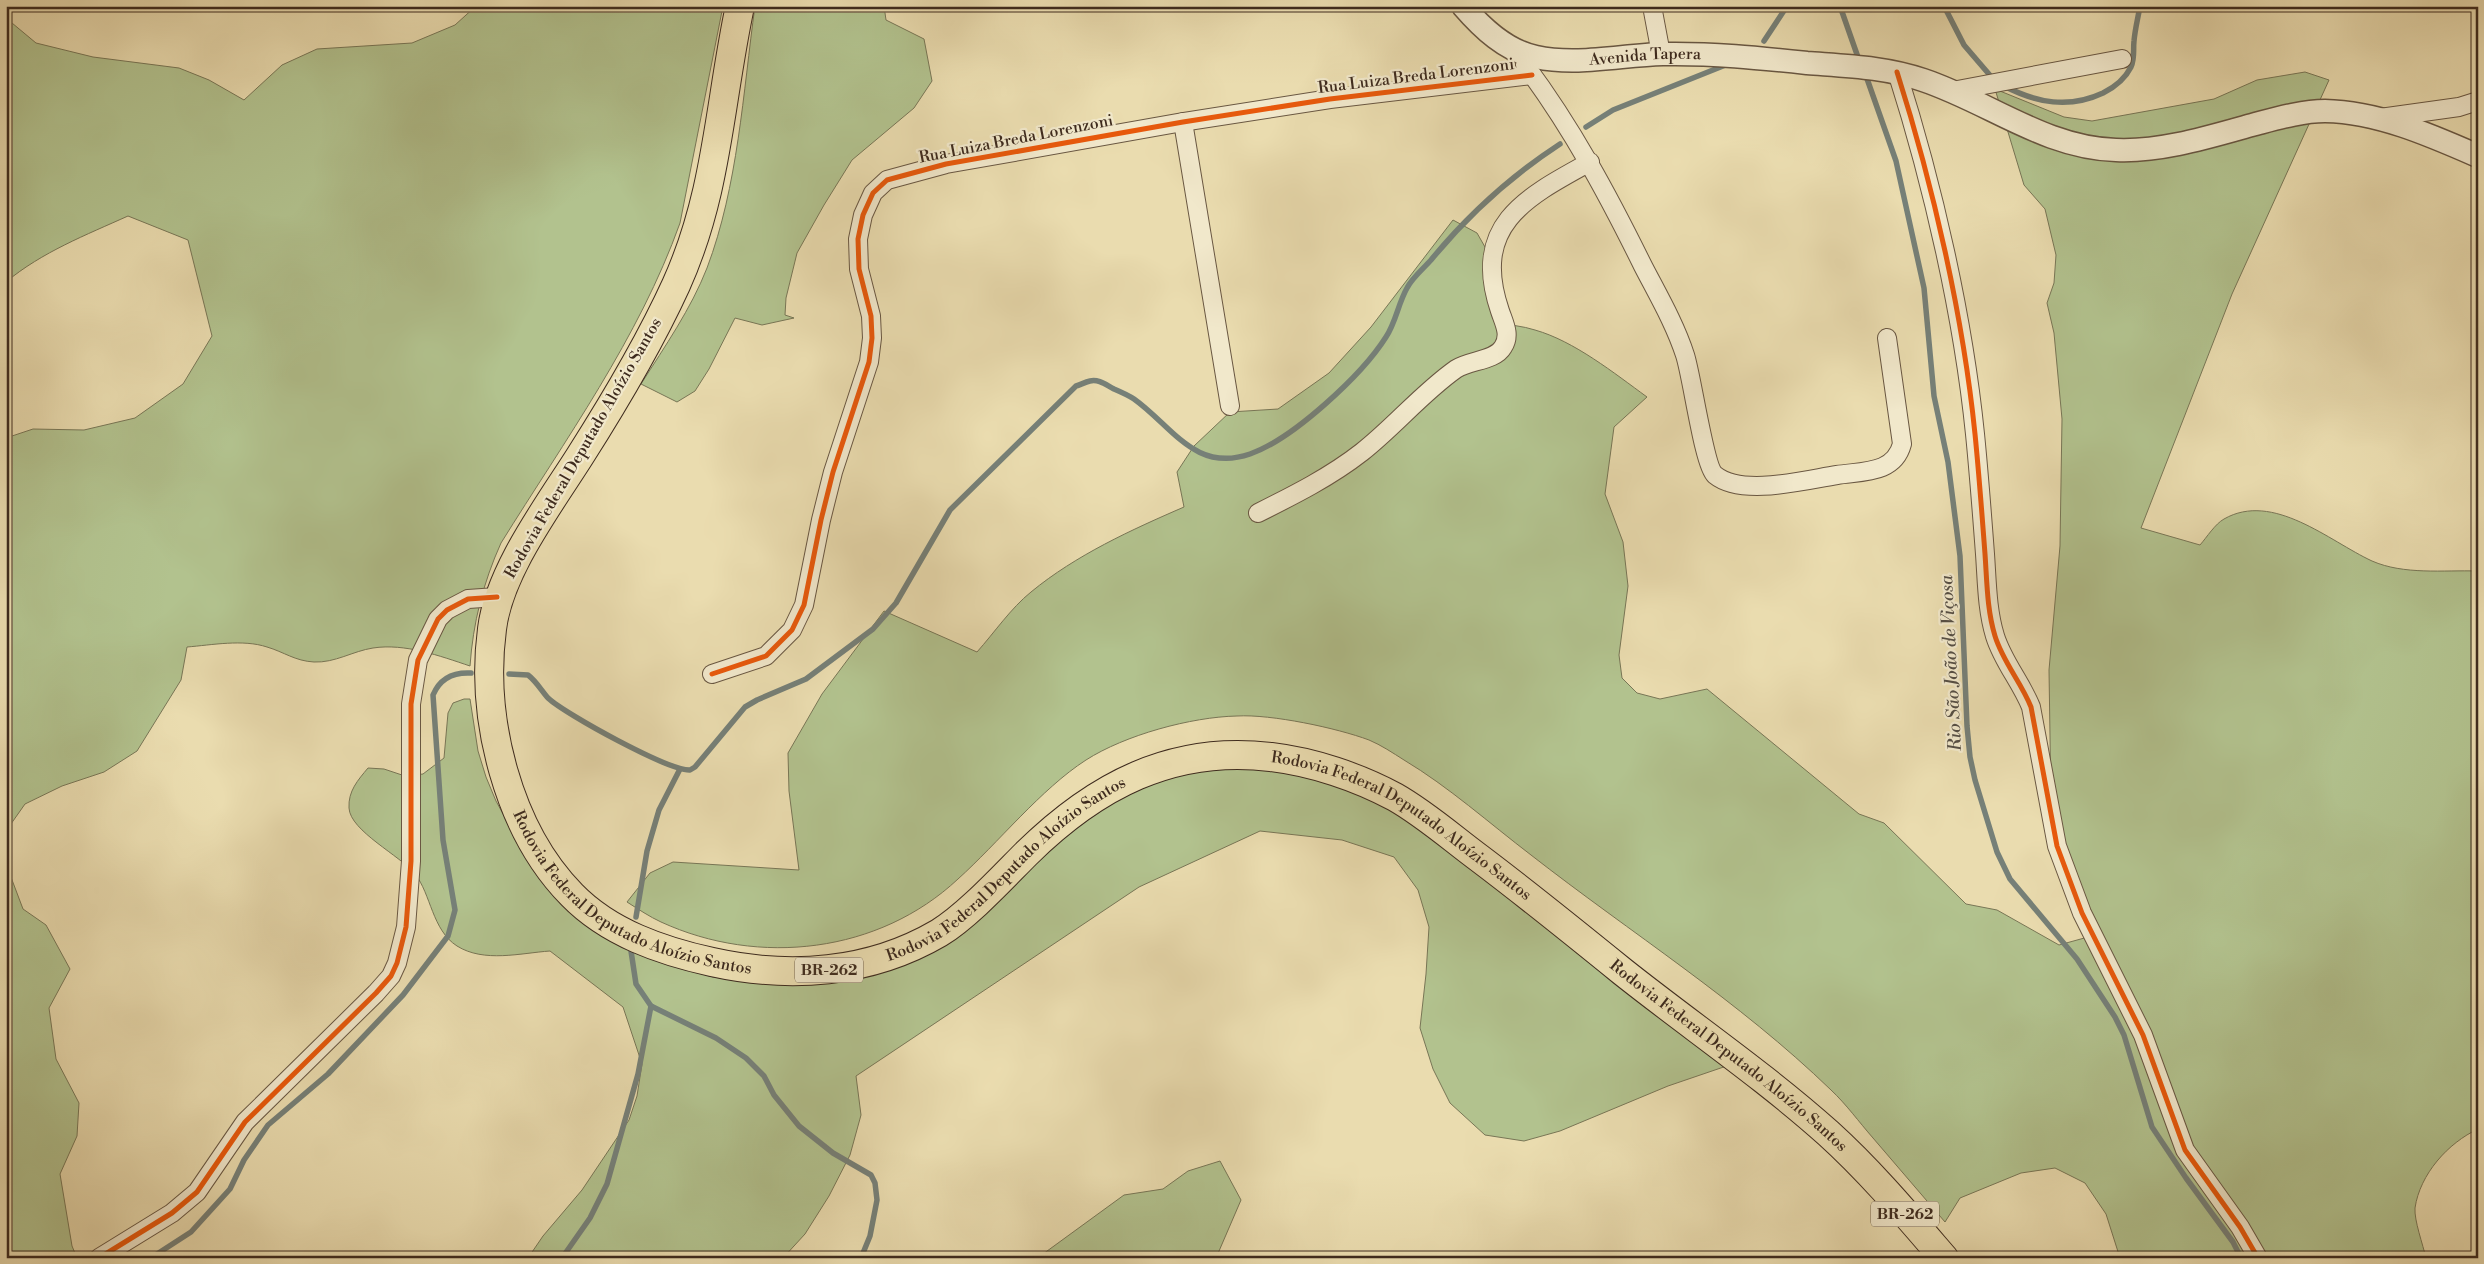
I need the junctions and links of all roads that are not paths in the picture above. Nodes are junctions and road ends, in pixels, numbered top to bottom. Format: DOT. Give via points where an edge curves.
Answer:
graph roads {
  1 [pos="740,6"];
  2 [pos="1463,6"];
  3 [pos="1652,6"];
  4 [pos="1513,49"];
  5 [pos="1661,54"];
  6 [pos="2122,59"];
  7 [pos="1891,71"];
  8 [pos="1532,74"];
  9 [pos="1952,91"];
  10 [pos="2478,101"];
  11 [pos="2374,119"];
  12 [pos="1182,122"];
  13 [pos="2478,156"];
  14 [pos="1590,162"];
  15 [pos="1887,338"];
  16 [pos="1230,406"];
  17 [pos="1258,513"];
  18 [pos="498,597"];
  19 [pos="712,674"];
  20 [pos="99,1258"];
  21 [pos="1944,1258"];
  22 [pos="2258,1258"];
  1 -- 18 [label="highway, Rodovia Federal Deputado Aloízio Santos / BR-262" via="710,188 694,242 665,308 626,381 522,550"];
  2 -- 4 [label="street, Avenida Tapera" via="1488,33"];
  3 -- 5 [label="street"];
  4 -- 5 [label="street, Avenida Tapera" via="1534,57 1562,60"];
  4 -- 8 [label="street"];
  5 -- 7 [label="street, Avenida Tapera" via="1710,55"];
  6 -- 9 [label="street"];
  7 -- 9 [label="street, Avenida Tapera"];
  7 -- 22 [label="street" via="1926,172 1960,335 1975,432 1990,618 2006,661 2031,707 2057,846 2082,914 2151,1054 2185,1150"];
  8 -- 12 [label="street, Rua Luiza Breda Lorenzoni" via="1330,99"];
  8 -- 14 [label="street"];
  9 -- 11 [label="street, Avenida Tapera" via="2057,140 2081,147 2118,150 2152,149 2282,117 2324,111"];
  10 -- 11 [label="street"];
  11 -- 13 [label="street, Avenida Tapera" via="2431,136"];
  12 -- 16 [label="street"];
  12 -- 19 [label="street, Rua Luiza Breda Lorenzoni" via="946,164 887,180 873,193 863,215 858,239 859,269 871,316 869,362 833,472 804,604 792,630 766,656"];
  14 -- 15 [label="street" via="1685,354 1708,460 1712,473 1720,479 1750,486 1769,485 1860,471 1893,462 1902,444"];
  14 -- 17 [label="street" via="1541,192 1502,225 1495,241 1491,271 1507,334 1503,348 1498,353 1458,368 1364,451 1326,479"];
  18 -- 20 [label="street" via="468,599 447,610 438,619 418,660 411,704 411,861 406,927 391,976 245,1122 198,1192 172,1213"];
  18 -- 21 [label="highway, Rodovia Federal Deputado Aloízio Santos / BR-262" via="490,647 491,715 513,803 553,876 584,906 652,946 749,970 801,973 846,968 893,954 942,931 1056,825 1105,790 1150,768 1192,758 1237,755 1274,757 1317,767 1366,783 1400,800 1523,891 1830,1135 1866,1170"];
}
